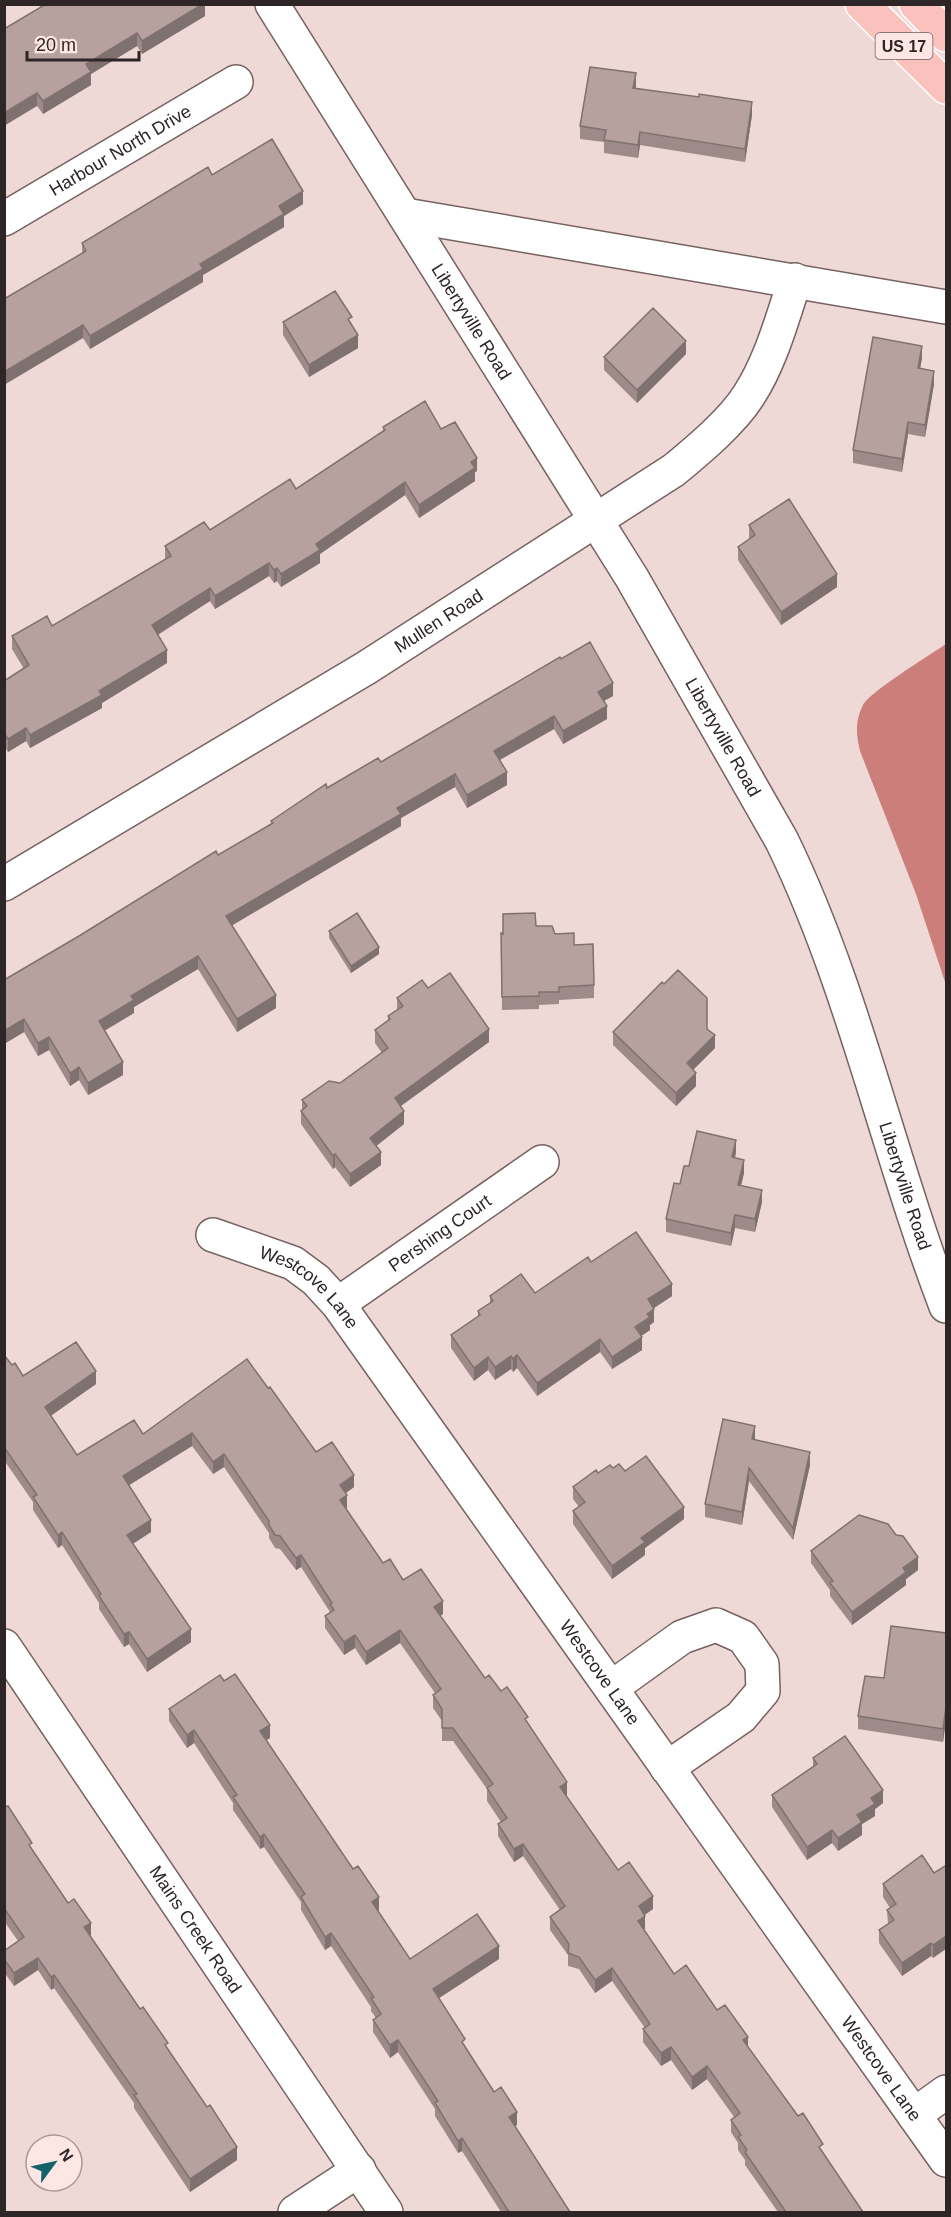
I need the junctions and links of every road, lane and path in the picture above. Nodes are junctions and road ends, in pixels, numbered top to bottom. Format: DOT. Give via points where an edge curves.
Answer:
graph roads {
  1 [pos="272,4"];
  2 [pos="862,4"];
  3 [pos="916,4"];
  4 [pos="923,4"];
  5 [pos="946,24"];
  6 [pos="946,35"];
  7 [pos="236,82"];
  8 [pos="946,87"];
  9 [pos="405,215"];
  10 [pos="4,219"];
  11 [pos="795,280"];
  12 [pos="946,307"];
  13 [pos="596,521"];
  14 [pos="4,884"];
  15 [pos="542,1162"];
  16 [pos="213,1235"];
  17 [pos="338,1304"];
  18 [pos="946,1306"];
  19 [pos="4,1646"];
  20 [pos="611,1688"];
  21 [pos="667,1768"];
  22 [pos="946,2092"];
  23 [pos="914,2115"];
  24 [pos="946,2160"];
  25 [pos="359,2170"];
  26 [pos="295,2212"];
  27 [pos="386,2212"];
  1 -- 9 [label="street, Libertyville Road"];
  2 -- 8 [label="highway, US 17"];
  3 -- 6 [label="highway"];
  4 -- 5 [label="highway"];
  7 -- 10 [label="street, Harbour North Drive"];
  9 -- 11 [label="street"];
  9 -- 13 [label="street, Libertyville Road"];
  11 -- 12 [label="street"];
  11 -- 13 [label="street, Mullen Road" via="773,346 749,396 709,441 674,470"];
  13 -- 14 [label="street, Mullen Road" via="366,668"];
  13 -- 18 [label="street, Libertyville Road" via="764,807 800,878 837,971"];
  15 -- 17 [label="street, Pershing Court"];
  16 -- 17 [label="street, Westcove Lane" via="292,1263 316,1280"];
  17 -- 20 [label="street, Westcove Lane"];
  19 -- 25 [label="street, Mains Creek Road"];
  20 -- 21 [label="street, Westcove Lane"];
  20 -- 21 [label="street" via="681,1637 716,1625 743,1637 762,1664 763,1691 741,1717"];
  21 -- 23 [label="street, Westcove Lane"];
  22 -- 23 [label="street"];
  23 -- 24 [label="street, Westcove Lane"];
  25 -- 26 [label="street"];
  25 -- 27 [label="street, Mains Creek Road"];
}
